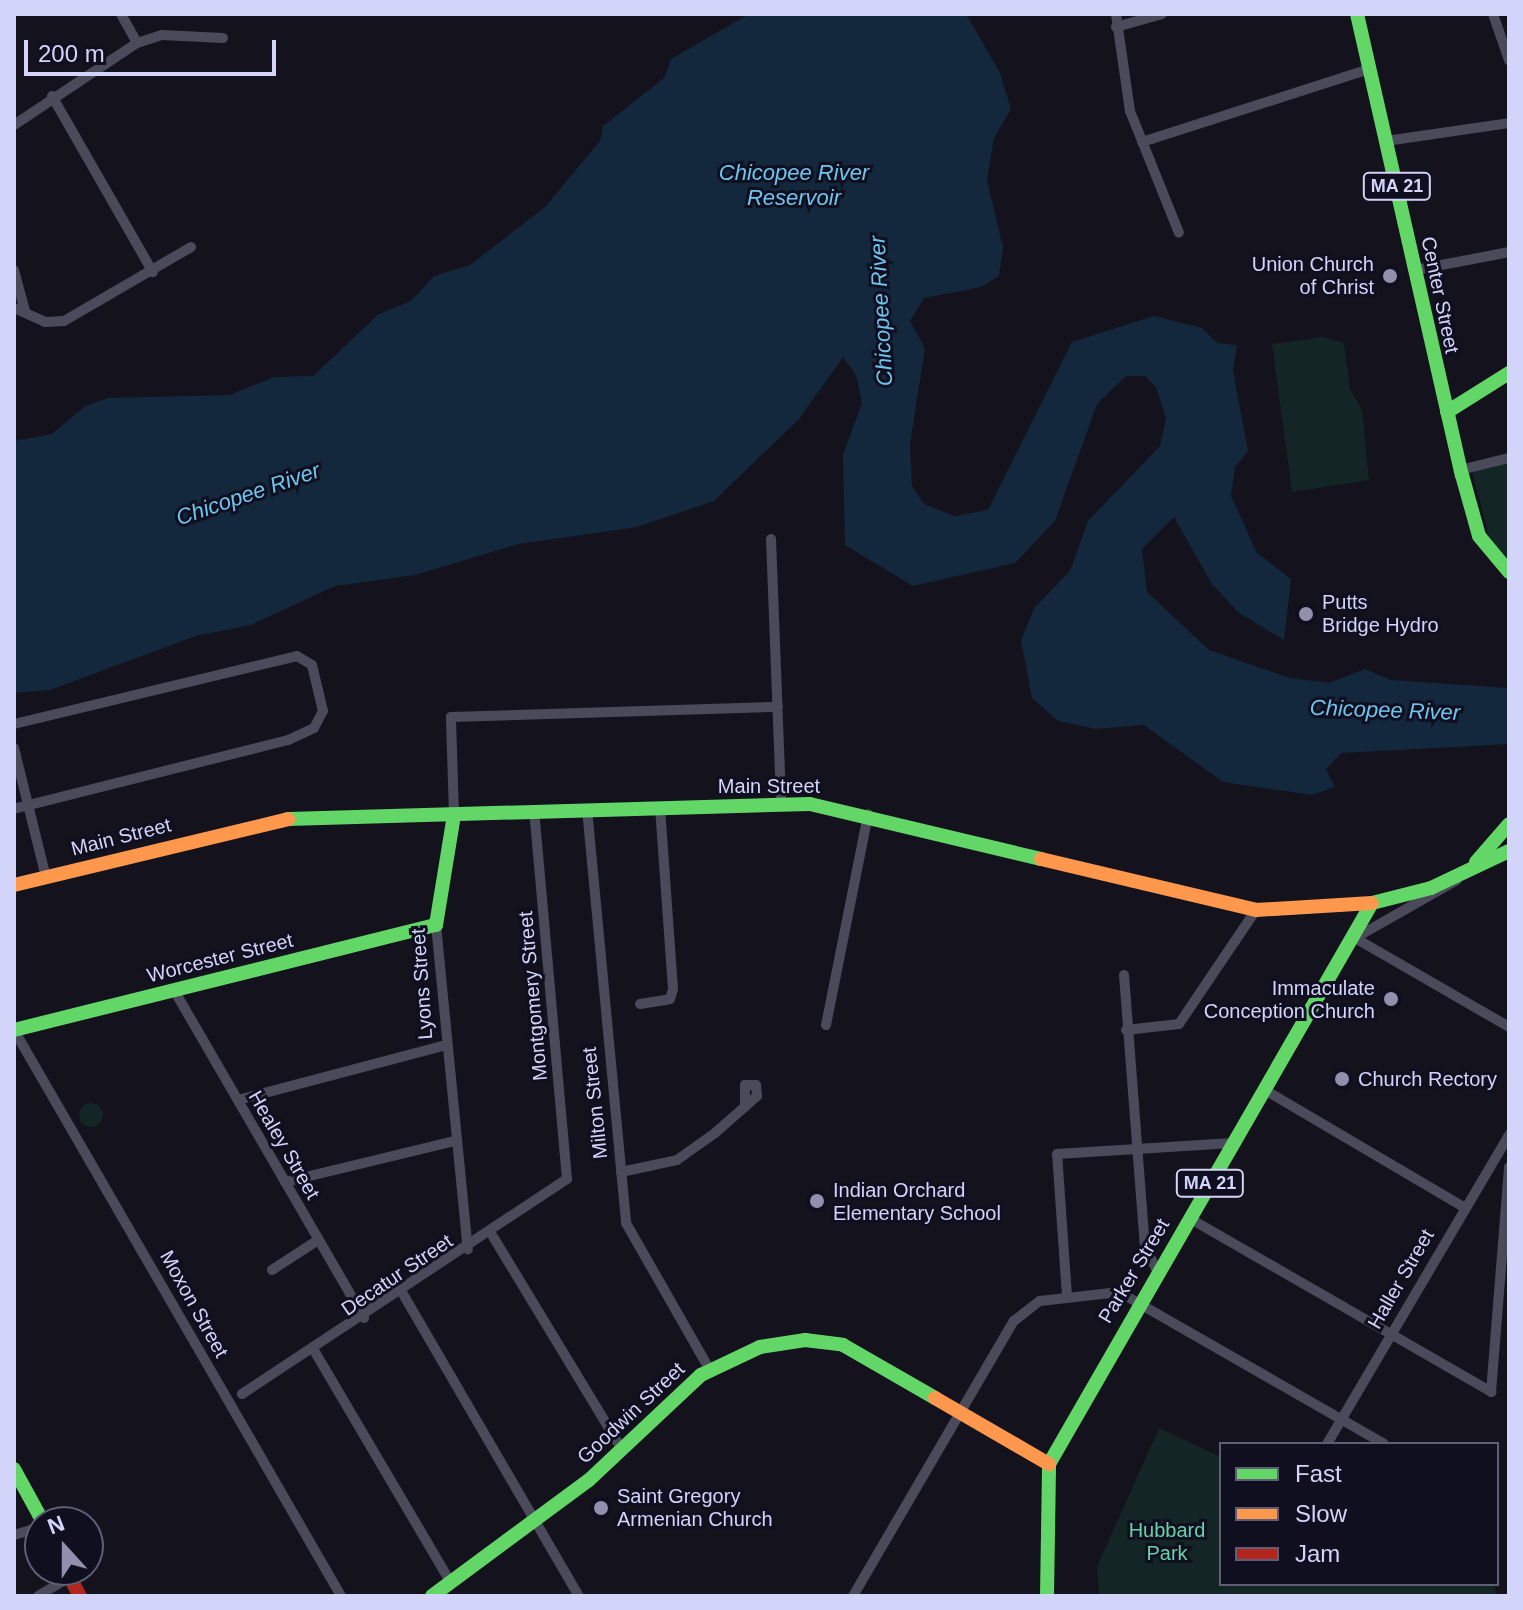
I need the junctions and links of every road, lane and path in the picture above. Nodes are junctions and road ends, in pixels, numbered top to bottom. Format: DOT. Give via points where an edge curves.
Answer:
graph roads {
  1 [pos="121,14"];
  2 [pos="1116,14"];
  3 [pos="1162,14"];
  4 [pos="1357,14"];
  5 [pos="1493,14"];
  6 [pos="1116,27"];
  7 [pos="223,38"];
  8 [pos="137,43"];
  9 [pos="1509,60"];
  10 [pos="1369,69"];
  11 [pos="52,96"];
  12 [pos="1509,123"];
  13 [pos="14,125"];
  14 [pos="1386,141"];
  15 [pos="1142,142"];
  16 [pos="1179,233"];
  17 [pos="191,247"];
  18 [pos="1509,252"];
  19 [pos="14,270"];
  20 [pos="1415,270"];
  21 [pos="153,272"];
  22 [pos="20,309"];
  23 [pos="1509,373"];
  24 [pos="1447,412"];
  25 [pos="1509,458"];
  26 [pos="1460,470"];
  27 [pos="771,539"];
  28 [pos="1507,571"];
  29 [pos="778,707"];
  30 [pos="14,724"];
  31 [pos="14,748"];
  32 [pos="781,804"];
  33 [pos="29,805"];
  34 [pos="660,808"];
  35 [pos="14,809"];
  36 [pos="587,809"];
  37 [pos="534,810"];
  38 [pos="868,814"];
  39 [pos="454,815"];
  40 [pos="1509,824"];
  41 [pos="1509,851"];
  42 [pos="1462,875"];
  43 [pos="46,877"];
  44 [pos="14,885"];
  45 [pos="1372,903"];
  46 [pos="1256,910"];
  47 [pos="436,925"];
  48 [pos="1355,938"];
  49 [pos="1124,975"];
  50 [pos="174,990"];
  51 [pos="640,1004"];
  52 [pos="826,1025"];
  53 [pos="1509,1027"];
  54 [pos="14,1030"];
  55 [pos="1126,1030"];
  56 [pos="446,1045"];
  57 [pos="1265,1090"];
  58 [pos="238,1100"];
  59 [pos="745,1107"];
  60 [pos="1509,1135"];
  61 [pos="455,1141"];
  62 [pos="1233,1143"];
  63 [pos="1136,1147"];
  64 [pos="1509,1167"];
  65 [pos="621,1172"];
  66 [pos="567,1180"];
  67 [pos="285,1182"];
  68 [pos="1464,1207"];
  69 [pos="1189,1218"];
  70 [pos="492,1235"];
  71 [pos="318,1240"];
  72 [pos="468,1249"];
  73 [pos="1506,1267"];
  74 [pos="272,1270"];
  75 [pos="1158,1272"];
  76 [pos="403,1294"];
  77 [pos="1067,1296"];
  78 [pos="1141,1302"];
  79 [pos="364,1318"];
  80 [pos="1389,1336"];
  81 [pos="315,1352"];
  82 [pos="710,1370"];
  83 [pos="242,1394"];
  84 [pos="961,1412"];
  85 [pos="1341,1418"];
  86 [pos="1328,1442"];
  87 [pos="1381,1442"];
  88 [pos="622,1450"];
  89 [pos="1049,1464"];
  90 [pos="14,1469"];
  91 [pos="32,1506"];
  92 [pos="533,1516"];
  93 [pos="450,1581"];
  94 [pos="341,1596"];
  95 [pos="432,1596"];
  96 [pos="579,1596"];
  97 [pos="853,1596"];
  98 [pos="1047,1596"];
  1 -- 8 [label="street"];
  2 -- 6 [label="street"];
  3 -- 6 [label="street"];
  4 -- 10 [label="main road, Center Street / MA 21"];
  5 -- 9 [label="street"];
  6 -- 15 [label="street" via="1124,89"];
  7 -- 8 [label="street" via="173,35"];
  8 -- 11 [label="street"];
  10 -- 14 [label="main road, Center Street / MA 21"];
  10 -- 15 [label="street"];
  11 -- 13 [label="street"];
  11 -- 21 [label="street"];
  12 -- 14 [label="street"];
  14 -- 20 [label="main road, Center Street / MA 21"];
  15 -- 16 [label="street"];
  17 -- 21 [label="street"];
  18 -- 20 [label="street"];
  19 -- 22 [label="street"];
  20 -- 24 [label="main road, Center Street / MA 21"];
  21 -- 22 [label="street" via="64,321"];
  23 -- 24 [label="main road"];
  24 -- 26 [label="main road, Center Street / MA 21"];
  25 -- 26 [label="street"];
  26 -- 28 [label="main road, Center Street / MA 21" via="1479,536"];
  27 -- 29 [label="street"];
  29 -- 32 [label="street"];
  29 -- 39 [label="street, Lyons Street" via="451,717"];
  30 -- 33 [label="street" via="304,657 317,682 319,722 258,749"];
  31 -- 33 [label="street"];
  32 -- 34 [label="main road, Main Street"];
  32 -- 38 [label="main road, Main Street"];
  33 -- 35 [label="street"];
  33 -- 43 [label="street"];
  34 -- 36 [label="main road, Main Street"];
  34 -- 51 [label="street" via="673,989 670,999"];
  36 -- 37 [label="main road, Main Street"];
  36 -- 65 [label="street, Milton Street"];
  37 -- 39 [label="main road, Main Street"];
  37 -- 66 [label="street, Montgomery Street"];
  38 -- 46 [label="main road, Main Street"];
  38 -- 52 [label="street"];
  39 -- 43 [label="main road, Main Street" via="296,817"];
  39 -- 47 [label="main road, Lyons Street"];
  40 -- 42 [label="main road"];
  41 -- 42 [label="main road, Main Street"];
  42 -- 45 [label="main road, Main Street"];
  42 -- 48 [label="street" via="1429,902"];
  43 -- 44 [label="main road, Main Street"];
  45 -- 46 [label="main road, Main Street"];
  45 -- 48 [label="main road, Parker Street / MA 21"];
  46 -- 55 [label="street" via="1179,1024"];
  47 -- 50 [label="main road, Worcester Street"];
  47 -- 56 [label="street, Lyons Street"];
  48 -- 53 [label="street"];
  48 -- 57 [label="main road, Parker Street / MA 21"];
  49 -- 55 [label="street"];
  50 -- 54 [label="main road, Worcester Street"];
  50 -- 58 [label="street, Healey Street"];
  54 -- 94 [label="street, Moxon Street"];
  55 -- 63 [label="street"];
  56 -- 58 [label="street"];
  56 -- 61 [label="street, Lyons Street"];
  57 -- 62 [label="main road, Parker Street / MA 21"];
  57 -- 68 [label="street"];
  58 -- 67 [label="street, Healey Street"];
  59 -- 65 [label="street" via="670,1164"];
  60 -- 68 [label="street, Haller Street"];
  61 -- 67 [label="street"];
  61 -- 72 [label="street, Lyons Street"];
  62 -- 63 [label="street"];
  62 -- 69 [label="main road, Parker Street / MA 21"];
  63 -- 75 [label="street" via="1145,1247"];
  63 -- 77 [label="street" via="1057,1154"];
  64 -- 73 [label="street"];
  65 -- 82 [label="street, Milton Street" via="630,1237"];
  66 -- 70 [label="street, Decatur Street"];
  67 -- 71 [label="street, Healey Street"];
  68 -- 80 [label="street, Haller Street"];
  69 -- 75 [label="main road, Parker Street / MA 21"];
  69 -- 80 [label="street"];
  70 -- 72 [label="street, Decatur Street"];
  70 -- 88 [label="street"];
  71 -- 74 [label="street"];
  71 -- 79 [label="street, Healey Street"];
  72 -- 76 [label="street, Decatur Street"];
  73 -- 80 [label="street" via="1491,1392"];
  75 -- 78 [label="main road, Parker Street / MA 21"];
  76 -- 79 [label="street, Decatur Street"];
  76 -- 92 [label="street"];
  77 -- 78 [label="street" via="1119,1292"];
  77 -- 84 [label="street" via="1021,1312"];
  78 -- 85 [label="street"];
  78 -- 89 [label="main road, Parker Street / MA 21"];
  79 -- 81 [label="street, Decatur Street"];
  80 -- 85 [label="street, Haller Street"];
  81 -- 83 [label="street, Decatur Street"];
  81 -- 93 [label="street"];
  82 -- 84 [label="main road, Goodwin Street" via="760,1347 805,1340 843,1345"];
  82 -- 88 [label="main road, Goodwin Street"];
  84 -- 89 [label="main road, Goodwin Street"];
  84 -- 97 [label="street"];
  85 -- 86 [label="street, Haller Street"];
  85 -- 87 [label="street"];
  88 -- 92 [label="main road, Goodwin Street"];
  89 -- 98 [label="main road, Parker Street / MA 21"];
  90 -- 91 [label="main road"];
  92 -- 93 [label="main road, Goodwin Street"];
  92 -- 96 [label="street"];
  93 -- 95 [label="main road, Goodwin Street"];
}
